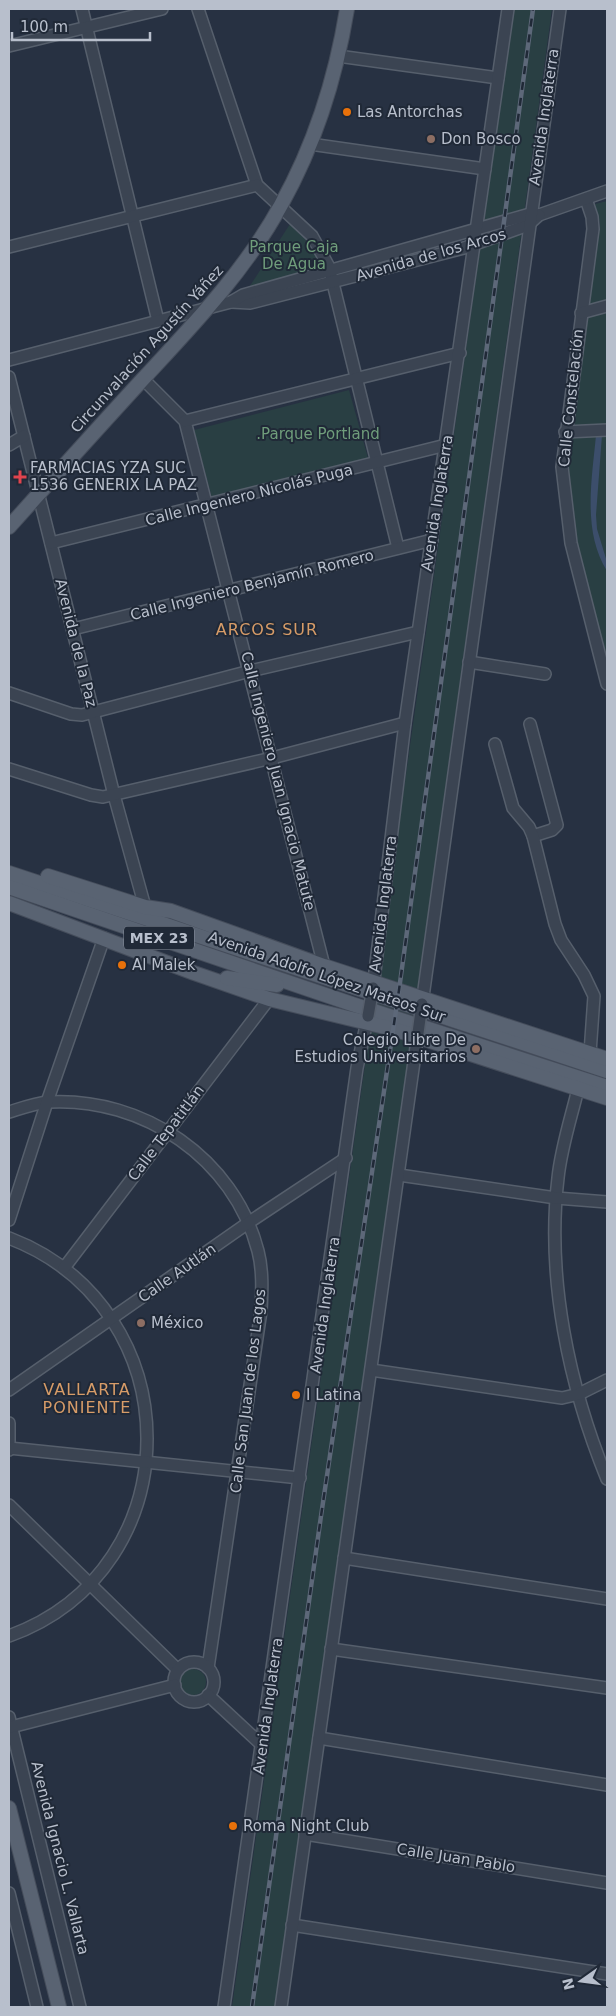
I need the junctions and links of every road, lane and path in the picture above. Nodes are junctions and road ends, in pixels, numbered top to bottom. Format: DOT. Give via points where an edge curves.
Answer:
graph roads {
  1 [pos="82,9"];
  2 [pos="162,9"];
  3 [pos="198,9"];
  4 [pos="347,9"];
  5 [pos="508,9"];
  6 [pos="560,9"];
  7 [pos="86,27"];
  8 [pos="9,46"];
  9 [pos="338,56"];
  10 [pos="498,78"];
  11 [pos="310,144"];
  12 [pos="485,169"];
  13 [pos="257,185"];
  14 [pos="607,191"];
  15 [pos="586,199"];
  16 [pos="280,206"];
  17 [pos="132,216"];
  18 [pos="533,218"];
  19 [pos="476,231"];
  20 [pos="474,244"];
  21 [pos="9,247"];
  22 [pos="330,270"];
  23 [pos="334,282"];
  24 [pos="232,302"];
  25 [pos="607,306"];
  26 [pos="209,308"];
  27 [pos="581,313"];
  28 [pos="158,321"];
  29 [pos="460,353"];
  30 [pos="9,360"];
  31 [pos="9,377"];
  32 [pos="143,379"];
  33 [pos="357,379"];
  34 [pos="185,421"];
  35 [pos="607,430"];
  36 [pos="565,432"];
  37 [pos="24,436"];
  38 [pos="9,445"];
  39 [pos="446,445"];
  40 [pos="378,462"];
  41 [pos="39,494"];
  42 [pos="207,506"];
  43 [pos="9,527"];
  44 [pos="432,540"];
  45 [pos="51,543"];
  46 [pos="398,548"];
  47 [pos="229,591"];
  48 [pos="73,629"];
  49 [pos="418,632"];
  50 [pos="469,662"];
  51 [pos="250,671"];
  52 [pos="545,674"];
  53 [pos="607,684"];
  54 [pos="9,693"];
  55 [pos="93,712"];
  56 [pos="405,724"];
  57 [pos="530,724"];
  58 [pos="495,744"];
  59 [pos="272,758"];
  60 [pos="9,769"];
  61 [pos="114,795"];
  62 [pos="531,831"];
  63 [pos="9,864"];
  64 [pos="9,873"];
  65 [pos="9,887"];
  66 [pos="9,903"];
  67 [pos="145,907"];
  68 [pos="104,938"];
  69 [pos="324,966"];
  70 [pos="296,967"];
  71 [pos="194,973"];
  72 [pos="373,985"];
  73 [pos="310,990"];
  74 [pos="269,999"];
  75 [pos="422,1001"];
  76 [pos="368,1019"];
  77 [pos="418,1035"];
  78 [pos="590,1053"];
  79 [pos="607,1059"];
  80 [pos="607,1071"];
  81 [pos="607,1087"];
  82 [pos="578,1089"];
  83 [pos="607,1098"];
  84 [pos="47,1102"];
  85 [pos="9,1112"];
  86 [pos="168,1132"];
  87 [pos="346,1158"];
  88 [pos="399,1176"];
  89 [pos="556,1198"];
  90 [pos="607,1202"];
  91 [pos="9,1220"];
  92 [pos="248,1223"];
  93 [pos="9,1238"];
  94 [pos="64,1268"];
  95 [pos="112,1318"];
  96 [pos="371,1370"];
  97 [pos="607,1380"];
  98 [pos="9,1390"];
  99 [pos="579,1394"];
  100 [pos="9,1423"];
  101 [pos="9,1449"];
  102 [pos="146,1461"];
  103 [pos="238,1471"];
  104 [pos="300,1478"];
  105 [pos="607,1478"];
  106 [pos="9,1505"];
  107 [pos="344,1558"];
  108 [pos="89,1583"];
  109 [pos="607,1599"];
  110 [pos="9,1636"];
  111 [pos="331,1649"];
  112 [pos="208,1668"];
  113 [pos="178,1670"];
  114 [pos="175,1685"];
  115 [pos="607,1688"];
  116 [pos="208,1695"];
  117 [pos="10,1722"];
  118 [pos="319,1738"];
  119 [pos="262,1745"];
  120 [pos="607,1785"];
  121 [pos="9,1808"];
  122 [pos="305,1834"];
  123 [pos="607,1883"];
  124 [pos="9,1893"];
  125 [pos="292,1925"];
  126 [pos="607,1974"];
  127 [pos="37,2007"];
  128 [pos="59,2007"];
  129 [pos="80,2007"];
  130 [pos="224,2007"];
  131 [pos="280,2007"];
  1 -- 7 [label="street"];
  2 -- 7 [label="street"];
  3 -- 13 [label="street"];
  4 -- 9 [label="main road, Circunvalación Agustín Yáñez"];
  5 -- 10 [label="street, Avenida Inglaterra"];
  6 -- 18 [label="street, Avenida Inglaterra"];
  7 -- 8 [label="street"];
  7 -- 17 [label="street"];
  9 -- 10 [label="street"];
  9 -- 11 [label="main road, Circunvalación Agustín Yáñez"];
  10 -- 12 [label="street, Avenida Inglaterra"];
  11 -- 12 [label="street"];
  11 -- 16 [label="main road, Circunvalación Agustín Yáñez"];
  12 -- 19 [label="street, Avenida Inglaterra"];
  13 -- 16 [label="street"];
  13 -- 17 [label="street"];
  14 -- 15 [label="street, Avenida de los Arcos"];
  15 -- 18 [label="street, Avenida de los Arcos"];
  15 -- 27 [label="street, Calle Constelación" via="593,229"];
  16 -- 22 [label="street" via="312,236"];
  16 -- 26 [label="main road, Circunvalación Agustín Yáñez" via="249,256"];
  17 -- 21 [label="street"];
  17 -- 28 [label="street"];
  18 -- 19 [label="street, Avenida de los Arcos"];
  18 -- 20 [label="street, Avenida de los Arcos"];
  18 -- 50 [label="street, Avenida Inglaterra"];
  19 -- 20 [label="street, Avenida Inglaterra"];
  19 -- 22 [label="street, Avenida de los Arcos"];
  20 -- 23 [label="street, Avenida de los Arcos"];
  20 -- 29 [label="street, Avenida Inglaterra"];
  22 -- 23 [label="street"];
  22 -- 24 [label="street, Avenida de los Arcos" via="243,295"];
  23 -- 24 [label="street, Avenida de los Arcos" via="250,303"];
  23 -- 33 [label="street"];
  24 -- 26 [label="street, Avenida de los Arcos"];
  25 -- 27 [label="street"];
  26 -- 28 [label="street, Avenida de los Arcos"];
  26 -- 32 [label="main road, Circunvalación Agustín Yáñez"];
  27 -- 36 [label="street, Calle Constelación"];
  28 -- 30 [label="street, Avenida de los Arcos"];
  29 -- 33 [label="street"];
  29 -- 39 [label="street, Avenida Inglaterra"];
  31 -- 37 [label="street, Avenida de la Paz"];
  32 -- 34 [label="street"];
  32 -- 41 [label="main road, Circunvalación Agustín Yáñez"];
  33 -- 34 [label="street"];
  33 -- 40 [label="street"];
  34 -- 42 [label="street, Calle Ingeniero Juan Ignacio Matute"];
  35 -- 36 [label="street"];
  36 -- 53 [label="street, Calle Constelación" via="562,467 568,528"];
  37 -- 38 [label="street"];
  37 -- 41 [label="street, Avenida de la Paz"];
  39 -- 40 [label="street, Calle Ingeniero Nicolás Puga"];
  39 -- 44 [label="street, Avenida Inglaterra"];
  40 -- 42 [label="street, Calle Ingeniero Nicolás Puga"];
  40 -- 46 [label="street"];
  41 -- 43 [label="main road, Circunvalación Agustín Yáñez"];
  41 -- 45 [label="street, Avenida de la Paz"];
  42 -- 45 [label="street, Calle Ingeniero Nicolás Puga"];
  42 -- 47 [label="street, Calle Ingeniero Juan Ignacio Matute"];
  44 -- 46 [label="street, Calle Ingeniero Benjamín Romero"];
  44 -- 49 [label="street, Avenida Inglaterra"];
  45 -- 48 [label="street, Avenida de la Paz"];
  46 -- 47 [label="street, Calle Ingeniero Benjamín Romero"];
  47 -- 48 [label="street, Calle Ingeniero Benjamín Romero"];
  47 -- 51 [label="street, Calle Ingeniero Juan Ignacio Matute"];
  48 -- 55 [label="street, Avenida de la Paz"];
  49 -- 51 [label="street"];
  49 -- 56 [label="street, Avenida Inglaterra"];
  50 -- 52 [label="street"];
  50 -- 75 [label="street, Avenida Inglaterra"];
  51 -- 55 [label="street"];
  51 -- 59 [label="street, Calle Ingeniero Juan Ignacio Matute"];
  54 -- 55 [label="street" via="71,714"];
  55 -- 61 [label="street, Avenida de la Paz"];
  56 -- 59 [label="street"];
  56 -- 72 [label="street, Avenida Inglaterra"];
  57 -- 62 [label="street" via="557,825 552,830"];
  58 -- 62 [label="street" via="513,808"];
  59 -- 61 [label="street"];
  59 -- 69 [label="street, Calle Ingeniero Juan Ignacio Matute"];
  60 -- 61 [label="street" via="91,795"];
  61 -- 67 [label="street, Avenida de la Paz"];
  62 -- 78 [label="street" via="561,940 594,996"];
  63 -- 67 [label="main road, Avenida Adolfo López Mateos Sur"];
  64 -- 70 [label="main road, Avenida Adolfo López Mateos Sur / MEX 23"];
  65 -- 73 [label="main road, Avenida Adolfo López Mateos Sur / MEX 23"];
  66 -- 68 [label="main road, Avenida Adolfo López Mateos Sur"];
  67 -- 69 [label="main road, Avenida Adolfo López Mateos Sur" via="171,911"];
  67 -- 70 [label="main road" via="256,948"];
  68 -- 71 [label="main road, Avenida Adolfo López Mateos Sur"];
  68 -- 84 [label="street"];
  69 -- 72 [label="main road, Avenida Adolfo López Mateos Sur"];
  70 -- 80 [label="main road, Avenida Adolfo López Mateos Sur / MEX 23"];
  71 -- 73 [label="main road"];
  71 -- 74 [label="main road, Avenida Adolfo López Mateos Sur"];
  72 -- 75 [label="main road, Avenida Adolfo López Mateos Sur"];
  72 -- 76 [label="street, Avenida Inglaterra, bridge"];
  73 -- 81 [label="main road, Avenida Adolfo López Mateos Sur / MEX 23"];
  74 -- 76 [label="main road, Avenida Adolfo López Mateos Sur"];
  74 -- 86 [label="street, Calle Tepatitlán"];
  75 -- 77 [label="street, Avenida Inglaterra, bridge"];
  75 -- 78 [label="main road, Avenida Adolfo López Mateos Sur"];
  76 -- 77 [label="main road, Avenida Adolfo López Mateos Sur"];
  76 -- 87 [label="street, Avenida Inglaterra" via="357,1068"];
  77 -- 82 [label="main road, Avenida Adolfo López Mateos Sur"];
  77 -- 88 [label="street, Avenida Inglaterra"];
  78 -- 79 [label="main road, Avenida Adolfo López Mateos Sur"];
  82 -- 83 [label="main road, Avenida Adolfo López Mateos Sur"];
  82 -- 89 [label="street" via="564,1143"];
  84 -- 85 [label="street, Calle San Juan de los Lagos"];
  84 -- 86 [label="street, Calle San Juan de los Lagos" via="105,1106 146,1119"];
  84 -- 91 [label="street"];
  86 -- 92 [label="street, Calle San Juan de los Lagos" via="206,1160 227,1185"];
  86 -- 94 [label="street, Calle Tepatitlán"];
  87 -- 92 [label="street, Calle Autlán"];
  87 -- 104 [label="street, Avenida Inglaterra"];
  88 -- 89 [label="street"];
  88 -- 96 [label="street, Avenida Inglaterra"];
  89 -- 90 [label="street"];
  89 -- 99 [label="street" via="555,1248 559,1296"];
  92 -- 95 [label="street, Calle Autlán"];
  92 -- 103 [label="street, Calle San Juan de los Lagos" via="258,1252 262,1292"];
  93 -- 94 [label="street" via="35,1249"];
  94 -- 95 [label="street" via="81,1282"];
  95 -- 98 [label="street, Calle Autlán"];
  95 -- 102 [label="street" via="134,1358 142,1384 148,1436"];
  96 -- 99 [label="street" via="562,1398"];
  96 -- 107 [label="street, Avenida Inglaterra"];
  97 -- 99 [label="street"];
  99 -- 105 [label="street"];
  100 -- 101 [label="street"];
  101 -- 102 [label="street"];
  102 -- 103 [label="street"];
  102 -- 108 [label="street" via="137,1502 120,1544"];
  103 -- 104 [label="street"];
  103 -- 112 [label="street, Calle San Juan de los Lagos"];
  104 -- 119 [label="street, Avenida Inglaterra"];
  106 -- 108 [label="street"];
  107 -- 109 [label="street"];
  107 -- 111 [label="street, Avenida Inglaterra"];
  108 -- 110 [label="street" via="50,1617"];
  108 -- 113 [label="street"];
  111 -- 115 [label="street"];
  111 -- 118 [label="street, Avenida Inglaterra"];
  112 -- 113 [label="street" via="193,1662"];
  112 -- 116 [label="street" via="213,1679"];
  113 -- 114 [label="street"];
  114 -- 116 [label="street" via="185,1699 197,1701"];
  114 -- 117 [label="street"];
  116 -- 119 [label="street"];
  117 -- 129 [label="street, Avenida Ignacio L. Vallarta"];
  118 -- 120 [label="street"];
  118 -- 122 [label="street, Avenida Inglaterra"];
  119 -- 130 [label="street, Avenida Inglaterra"];
  121 -- 128 [label="main road"];
  122 -- 123 [label="street, Calle Juan Pablo"];
  122 -- 125 [label="street, Avenida Inglaterra"];
  124 -- 127 [label="street"];
  125 -- 126 [label="street"];
  125 -- 131 [label="street, Avenida Inglaterra"];
}
